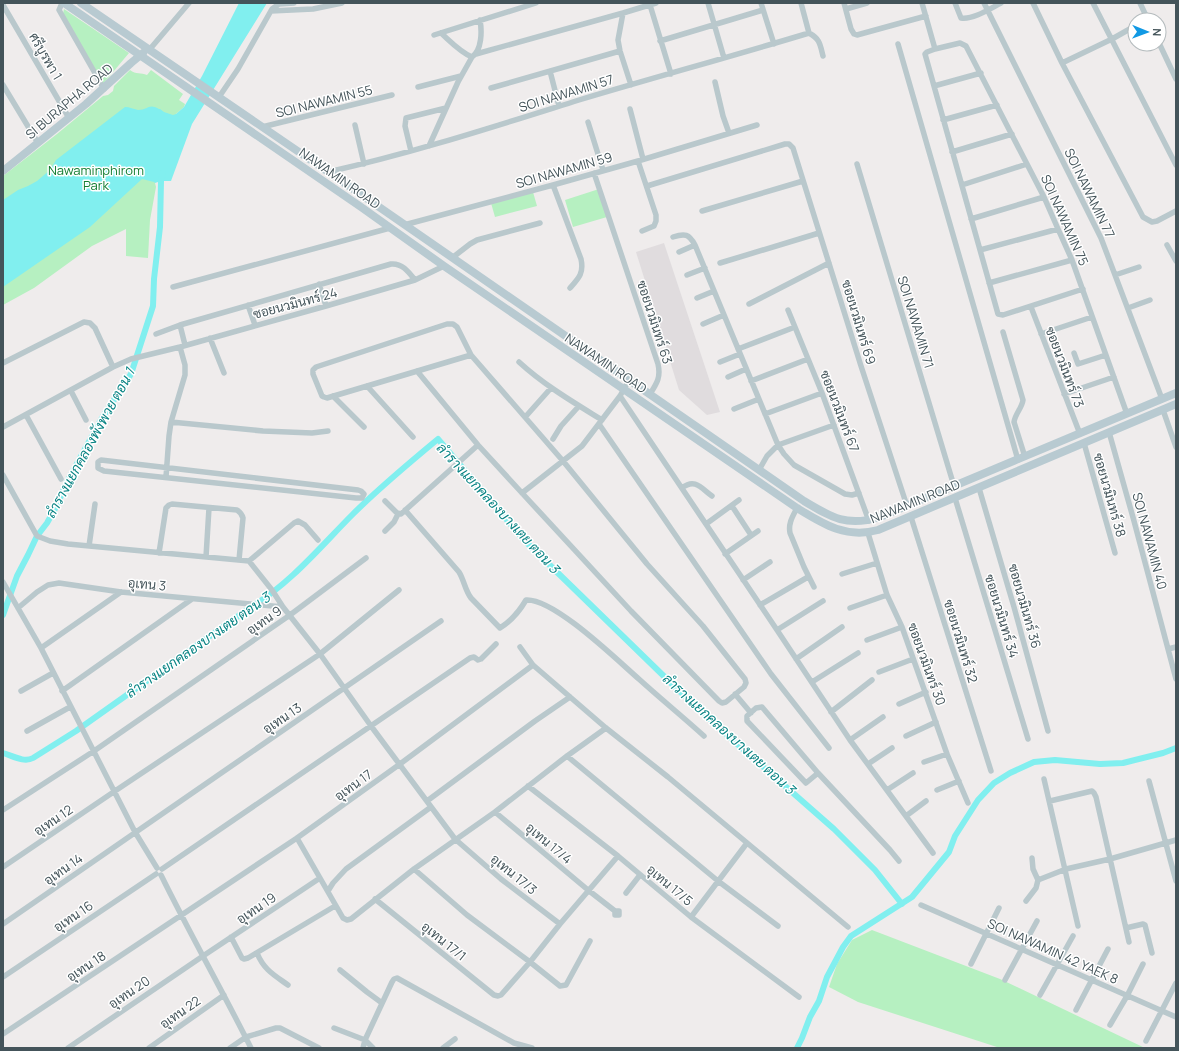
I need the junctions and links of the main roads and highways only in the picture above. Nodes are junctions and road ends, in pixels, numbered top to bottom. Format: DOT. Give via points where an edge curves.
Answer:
graph roads {
  1 [pos="63,3"];
  2 [pos="82,3"];
  3 [pos="150,49"];
  4 [pos="140,55"];
  5 [pos="4,167"];
  6 [pos="452,258"];
  7 [pos="444,266"];
  8 [pos="1176,394"];
  9 [pos="1176,404"];
  1 -- 4 [label="main road, NAWAMIN ROAD"];
  2 -- 3 [label="main road, NAWAMIN ROAD"];
  3 -- 4 [label="main road, SI BURAPHA ROAD"];
  3 -- 6 [label="main road, NAWAMIN ROAD"];
  4 -- 5 [label="main road, SI BURAPHA ROAD" via="69,118"];
  4 -- 7 [label="main road, NAWAMIN ROAD"];
  6 -- 7 [label="main road"];
  6 -- 8 [label="main road, NAWAMIN ROAD" via="804,501 839,520 859,522 880,517"];
  7 -- 9 [label="main road, NAWAMIN ROAD" via="622,393 797,508 837,530 868,533 878,530"];
}
